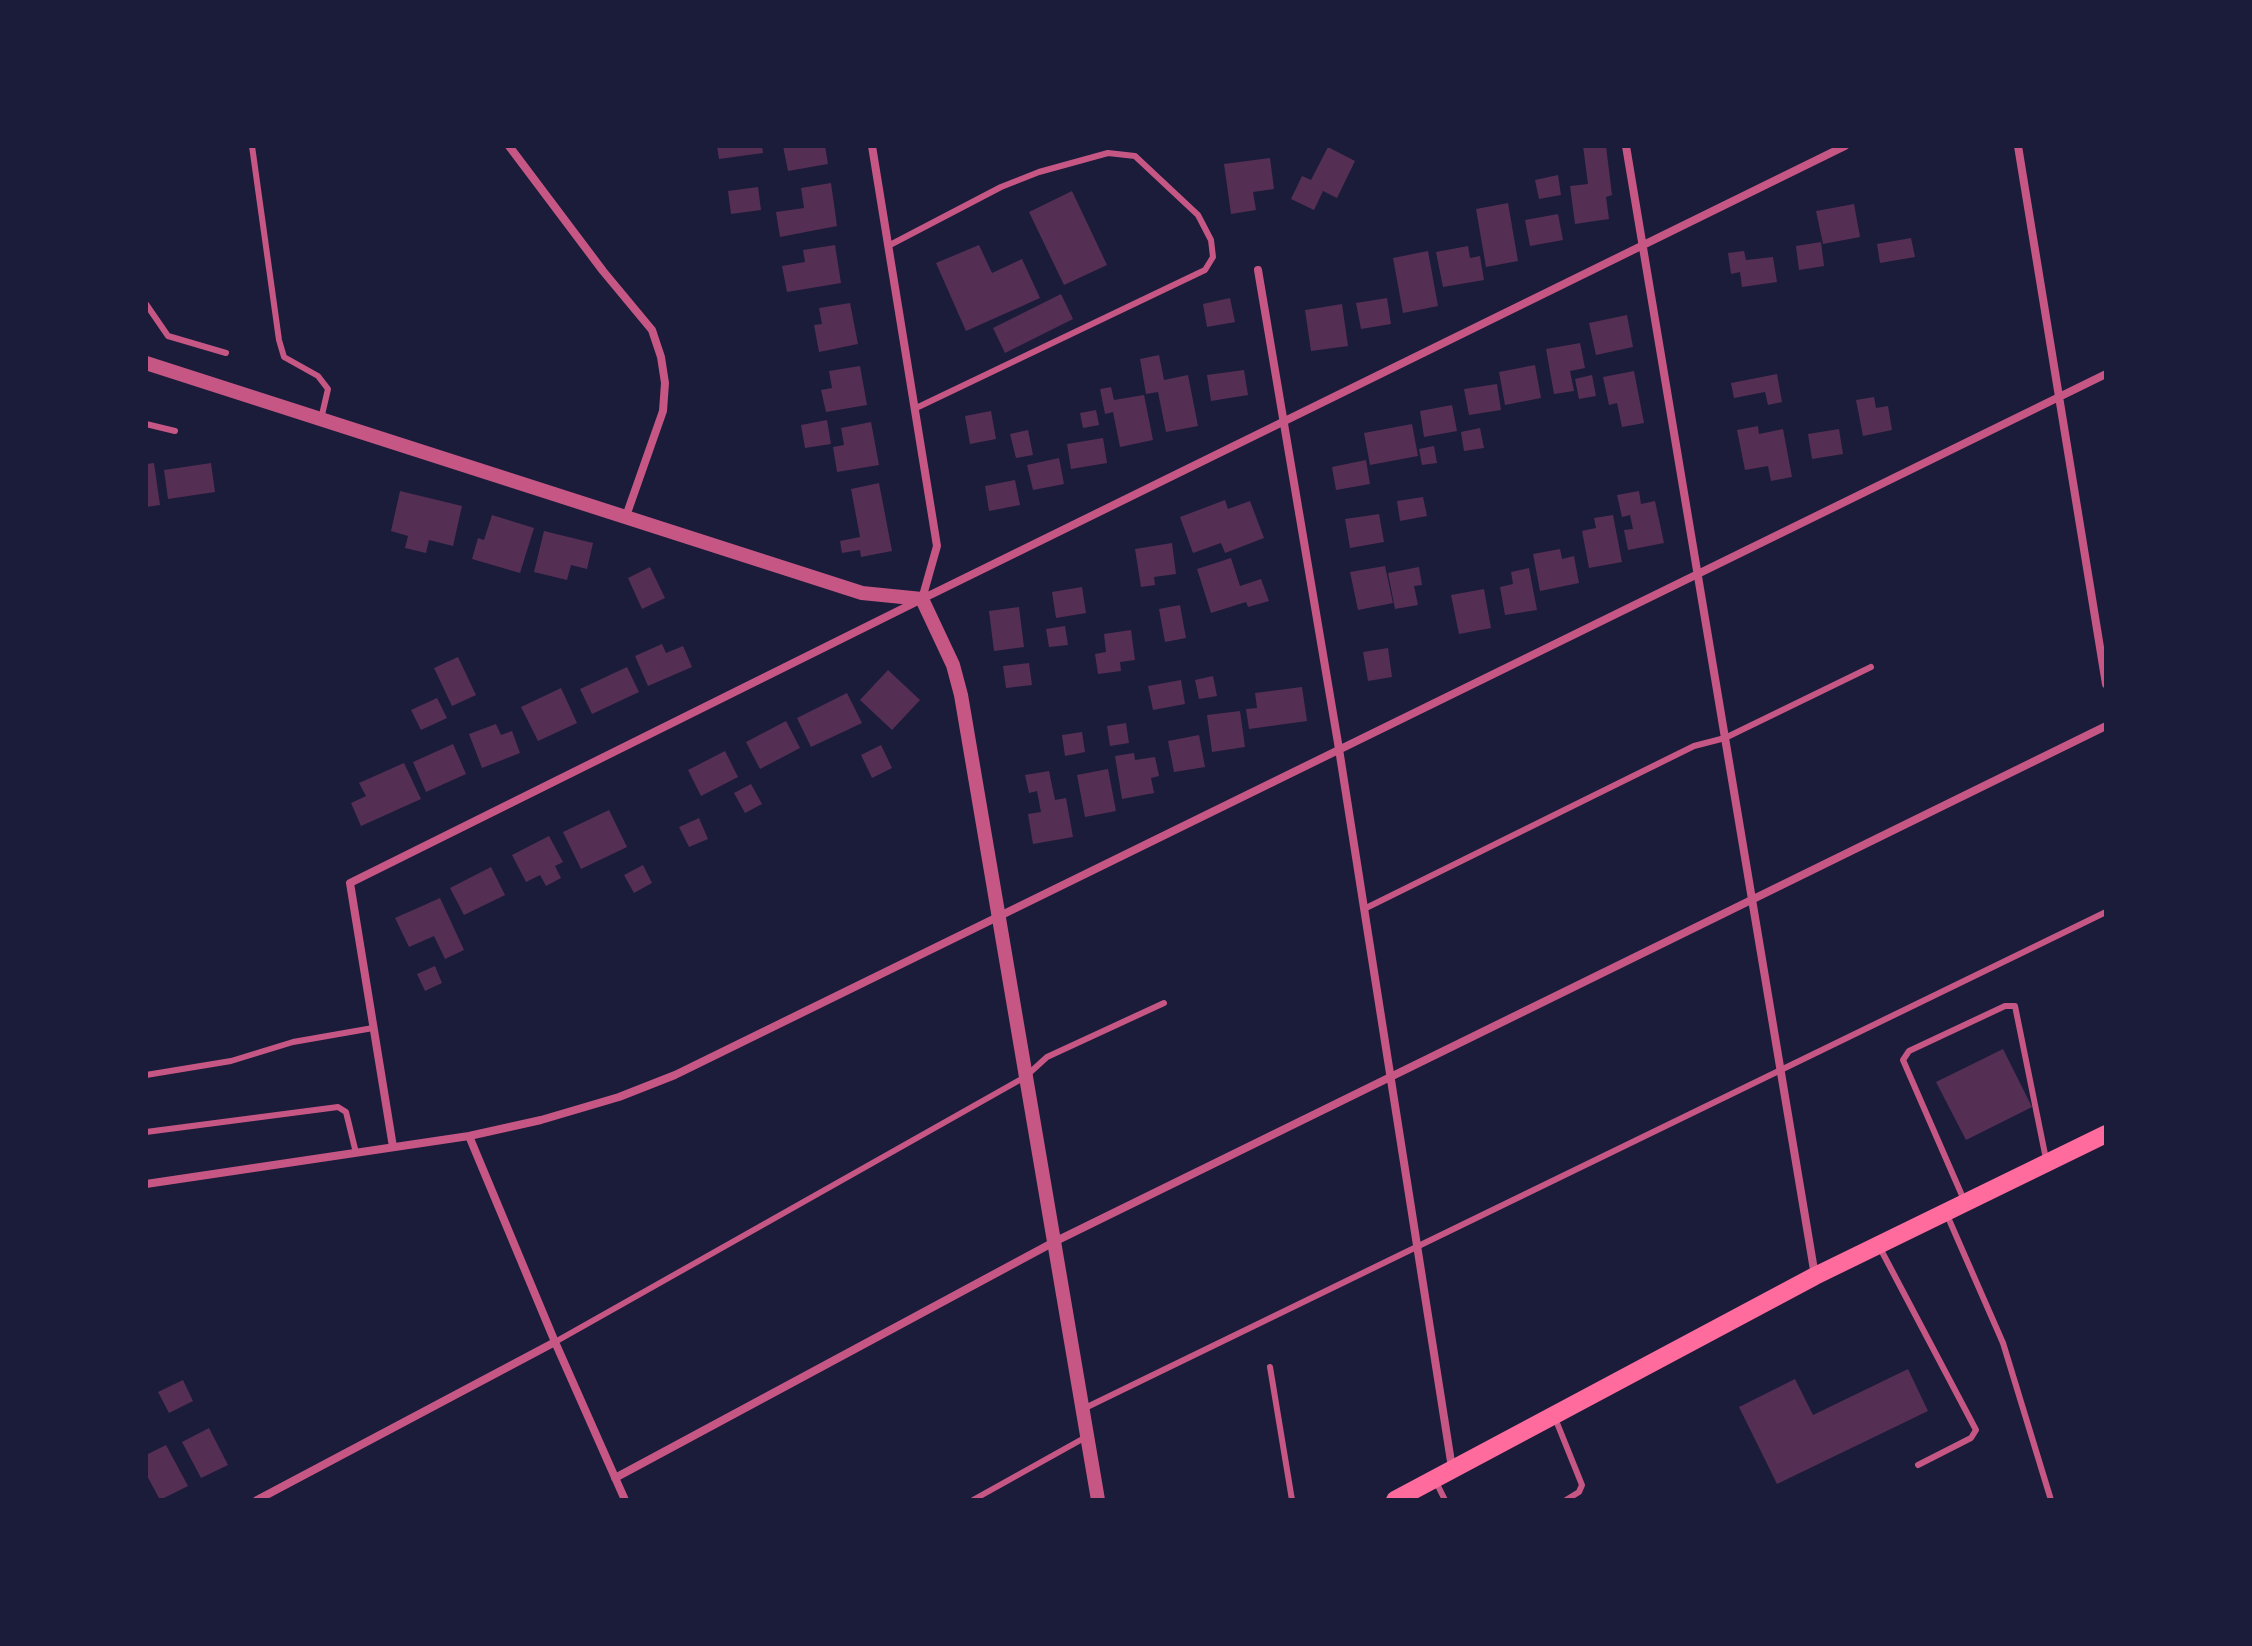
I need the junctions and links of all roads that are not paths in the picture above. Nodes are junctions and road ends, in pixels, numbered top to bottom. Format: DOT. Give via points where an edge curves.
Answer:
graph roads {
  1 [pos="252,146"];
  2 [pos="509,146"];
  3 [pos="872,146"];
  4 [pos="1626,146"];
  5 [pos="1845,146"];
  6 [pos="2018,146"];
  7 [pos="1642,244"];
  8 [pos="888,246"];
  9 [pos="1258,270"];
  10 [pos="146,304"];
  11 [pos="226,353"];
  12 [pos="146,363"];
  13 [pos="2106,374"];
  14 [pos="2059,398"];
  15 [pos="914,409"];
  16 [pos="321,419"];
  17 [pos="1285,423"];
  18 [pos="146,424"];
  19 [pos="175,431"];
  20 [pos="625,519"];
  21 [pos="1699,572"];
  22 [pos="922,599"];
  23 [pos="1871,667"];
  24 [pos="2106,684"];
  25 [pos="2106,726"];
  26 [pos="1725,738"];
  27 [pos="1339,749"];
  28 [pos="1752,900"];
  29 [pos="1364,909"];
  30 [pos="2106,912"];
  31 [pos="998,917"];
  32 [pos="1164,1003"];
  33 [pos="373,1028"];
  34 [pos="1780,1070"];
  35 [pos="146,1075"];
  36 [pos="1025,1077"];
  37 [pos="1389,1077"];
  38 [pos="146,1132"];
  39 [pos="2106,1134"];
  40 [pos="469,1136"];
  41 [pos="393,1147"];
  42 [pos="356,1153"];
  43 [pos="2047,1162"];
  44 [pos="146,1184"];
  45 [pos="1965,1203"];
  46 [pos="1946,1212"];
  47 [pos="1054,1242"];
  48 [pos="1417,1245"];
  49 [pos="1878,1245"];
  50 [pos="1815,1276"];
  51 [pos="555,1342"];
  52 [pos="1270,1367"];
  53 [pos="1082,1410"];
  54 [pos="1553,1415"];
  55 [pos="1086,1437"];
  56 [pos="1918,1465"];
  57 [pos="1452,1468"];
  58 [pos="615,1478"];
  59 [pos="1434,1478"];
  60 [pos="257,1500"];
  61 [pos="625,1500"];
  62 [pos="973,1500"];
  63 [pos="1098,1500"];
  64 [pos="1292,1500"];
  65 [pos="1395,1500"];
  66 [pos="1445,1500"];
  67 [pos="1566,1500"];
  68 [pos="2051,1500"];
  1 -- 16 [label="lane" via="279,340 284,357 318,376 328,389"];
  2 -- 20 [label="street" via="652,330 661,357 663,411"];
  3 -- 8 [label="street"];
  4 -- 7 [label="street"];
  5 -- 7 [label="street"];
  6 -- 14 [label="street"];
  7 -- 17 [label="street"];
  7 -- 21 [label="street"];
  8 -- 15 [label="street"];
  8 -- 15 [label="lane" via="1001,187 1108,153 1135,156 1198,215 1211,240 1213,257 1205,270"];
  9 -- 17 [label="street"];
  10 -- 11 [label="lane" via="168,336"];
  12 -- 16 [label="street"];
  13 -- 14 [label="street"];
  14 -- 21 [label="street"];
  14 -- 24 [label="street"];
  15 -- 22 [label="street" via="937,546"];
  16 -- 20 [label="street"];
  17 -- 22 [label="street"];
  17 -- 27 [label="street"];
  18 -- 19 [label="lane"];
  20 -- 22 [label="street" via="862,593"];
  21 -- 26 [label="street"];
  21 -- 27 [label="street"];
  22 -- 31 [label="street" via="961,695"];
  22 -- 33 [label="street" via="350,883"];
  23 -- 26 [label="lane"];
  25 -- 28 [label="street"];
  26 -- 28 [label="street"];
  26 -- 29 [label="lane" via="1694,746"];
  27 -- 29 [label="street"];
  27 -- 31 [label="street"];
  28 -- 34 [label="street"];
  28 -- 37 [label="street"];
  29 -- 37 [label="street"];
  30 -- 34 [label="lane"];
  31 -- 36 [label="street"];
  31 -- 40 [label="street" via="675,1075 619,1097"];
  32 -- 36 [label="lane" via="1047,1057"];
  33 -- 35 [label="lane"];
  33 -- 41 [label="street"];
  34 -- 48 [label="lane"];
  34 -- 50 [label="street"];
  36 -- 47 [label="street"];
  36 -- 51 [label="lane"];
  37 -- 47 [label="street"];
  37 -- 48 [label="street"];
  38 -- 42 [label="lane" via="338,1107 346,1112"];
  39 -- 43 [label="main road"];
  40 -- 41 [label="street"];
  40 -- 51 [label="street"];
  41 -- 42 [label="street"];
  42 -- 44 [label="street"];
  43 -- 45 [label="main road"];
  43 -- 45 [label="lane" via="2015,1006 2005,1006 1909,1051 1903,1060"];
  45 -- 46 [label="main road"];
  46 -- 49 [label="main road"];
  46 -- 68 [label="lane" via="2003,1343"];
  47 -- 53 [label="street"];
  47 -- 58 [label="street"];
  48 -- 53 [label="lane"];
  48 -- 57 [label="street"];
  49 -- 50 [label="main road"];
  49 -- 56 [label="lane" via="1976,1430 1971,1438"];
  50 -- 54 [label="main road"];
  51 -- 58 [label="street"];
  51 -- 60 [label="street"];
  52 -- 64 [label="lane"];
  53 -- 55 [label="street"];
  54 -- 57 [label="main road"];
  54 -- 67 [label="lane" via="1582,1485"];
  55 -- 62 [label="lane"];
  55 -- 63 [label="street"];
  57 -- 59 [label="main road"];
  58 -- 61 [label="street"];
  59 -- 65 [label="main road"];
  59 -- 66 [label="lane"];
}
